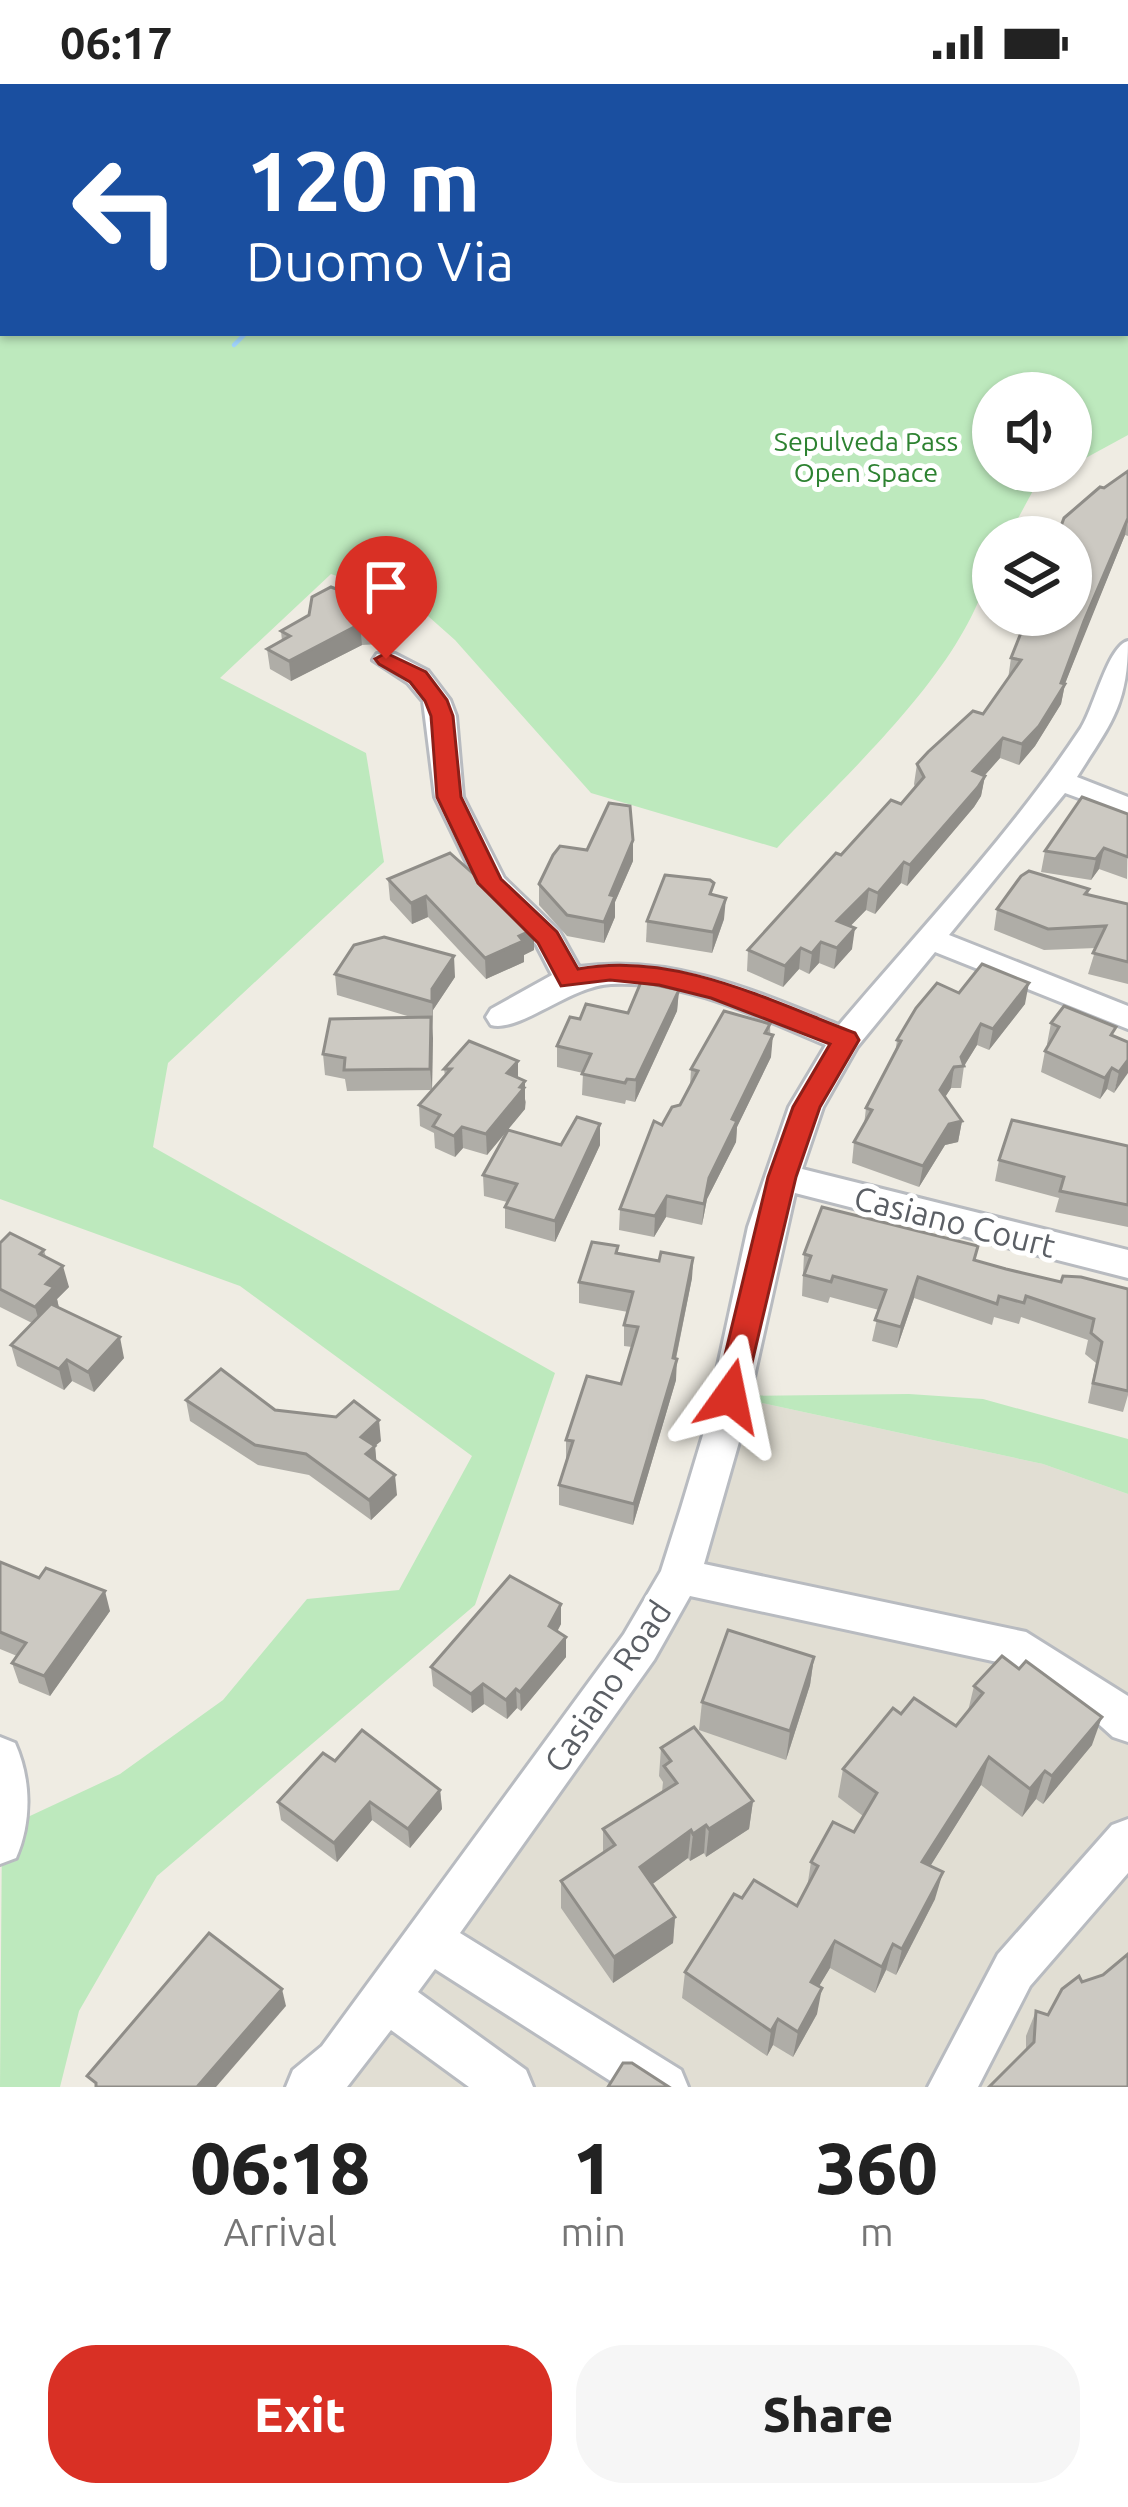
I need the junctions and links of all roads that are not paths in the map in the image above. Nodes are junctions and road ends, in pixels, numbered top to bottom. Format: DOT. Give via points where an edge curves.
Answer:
graph roads {
  1 [pos="1128,649"];
  2 [pos="386,659"];
  3 [pos="1060,782"];
  4 [pos="1128,807"];
  5 [pos="930,939"];
  6 [pos="570,980"];
  7 [pos="502,1017"];
  8 [pos="1128,1018"];
  9 [pos="845,1040"];
  10 [pos="782,1177"];
  11 [pos="1128,1264"];
  12 [pos="680,1576"];
  13 [pos="1128,1723"];
  14 [pos="0,1757"];
  15 [pos="1128,1840"];
  16 [pos="0,1843"];
  17 [pos="428,1939"];
  18 [pos="386,1998"];
  19 [pos="326,2079"];
  20 [pos="508,2087"];
  21 [pos="664,2087"];
  22 [pos="952,2087"];
  1 -- 3 [label="street, Casiano Road" via="1104,713"];
  2 -- 6 [label="street" via="418,677 436,700 459,819 490,883 548,938"];
  3 -- 4 [label="street"];
  3 -- 5 [label="street, Casiano Road"];
  5 -- 8 [label="street"];
  5 -- 9 [label="street, Casiano Road"];
  6 -- 7 [label="street"];
  6 -- 9 [label="street" via="610,972 659,976"];
  9 -- 10 [label="street, Casiano Road" via="806,1107"];
  10 -- 11 [label="street, Casiano Court"];
  10 -- 12 [label="street, Casiano Road"];
  12 -- 13 [label="street" via="1026,1650"];
  12 -- 17 [label="street, Casiano Road" via="639,1647"];
  14 -- 16 [label="street" via="7,1780"];
  15 -- 22 [label="street" via="1013,1970"];
  17 -- 18 [label="street, Casiano Road"];
  17 -- 21 [label="street"];
  18 -- 19 [label="street, Casiano Road"];
  18 -- 20 [label="street"];
}
